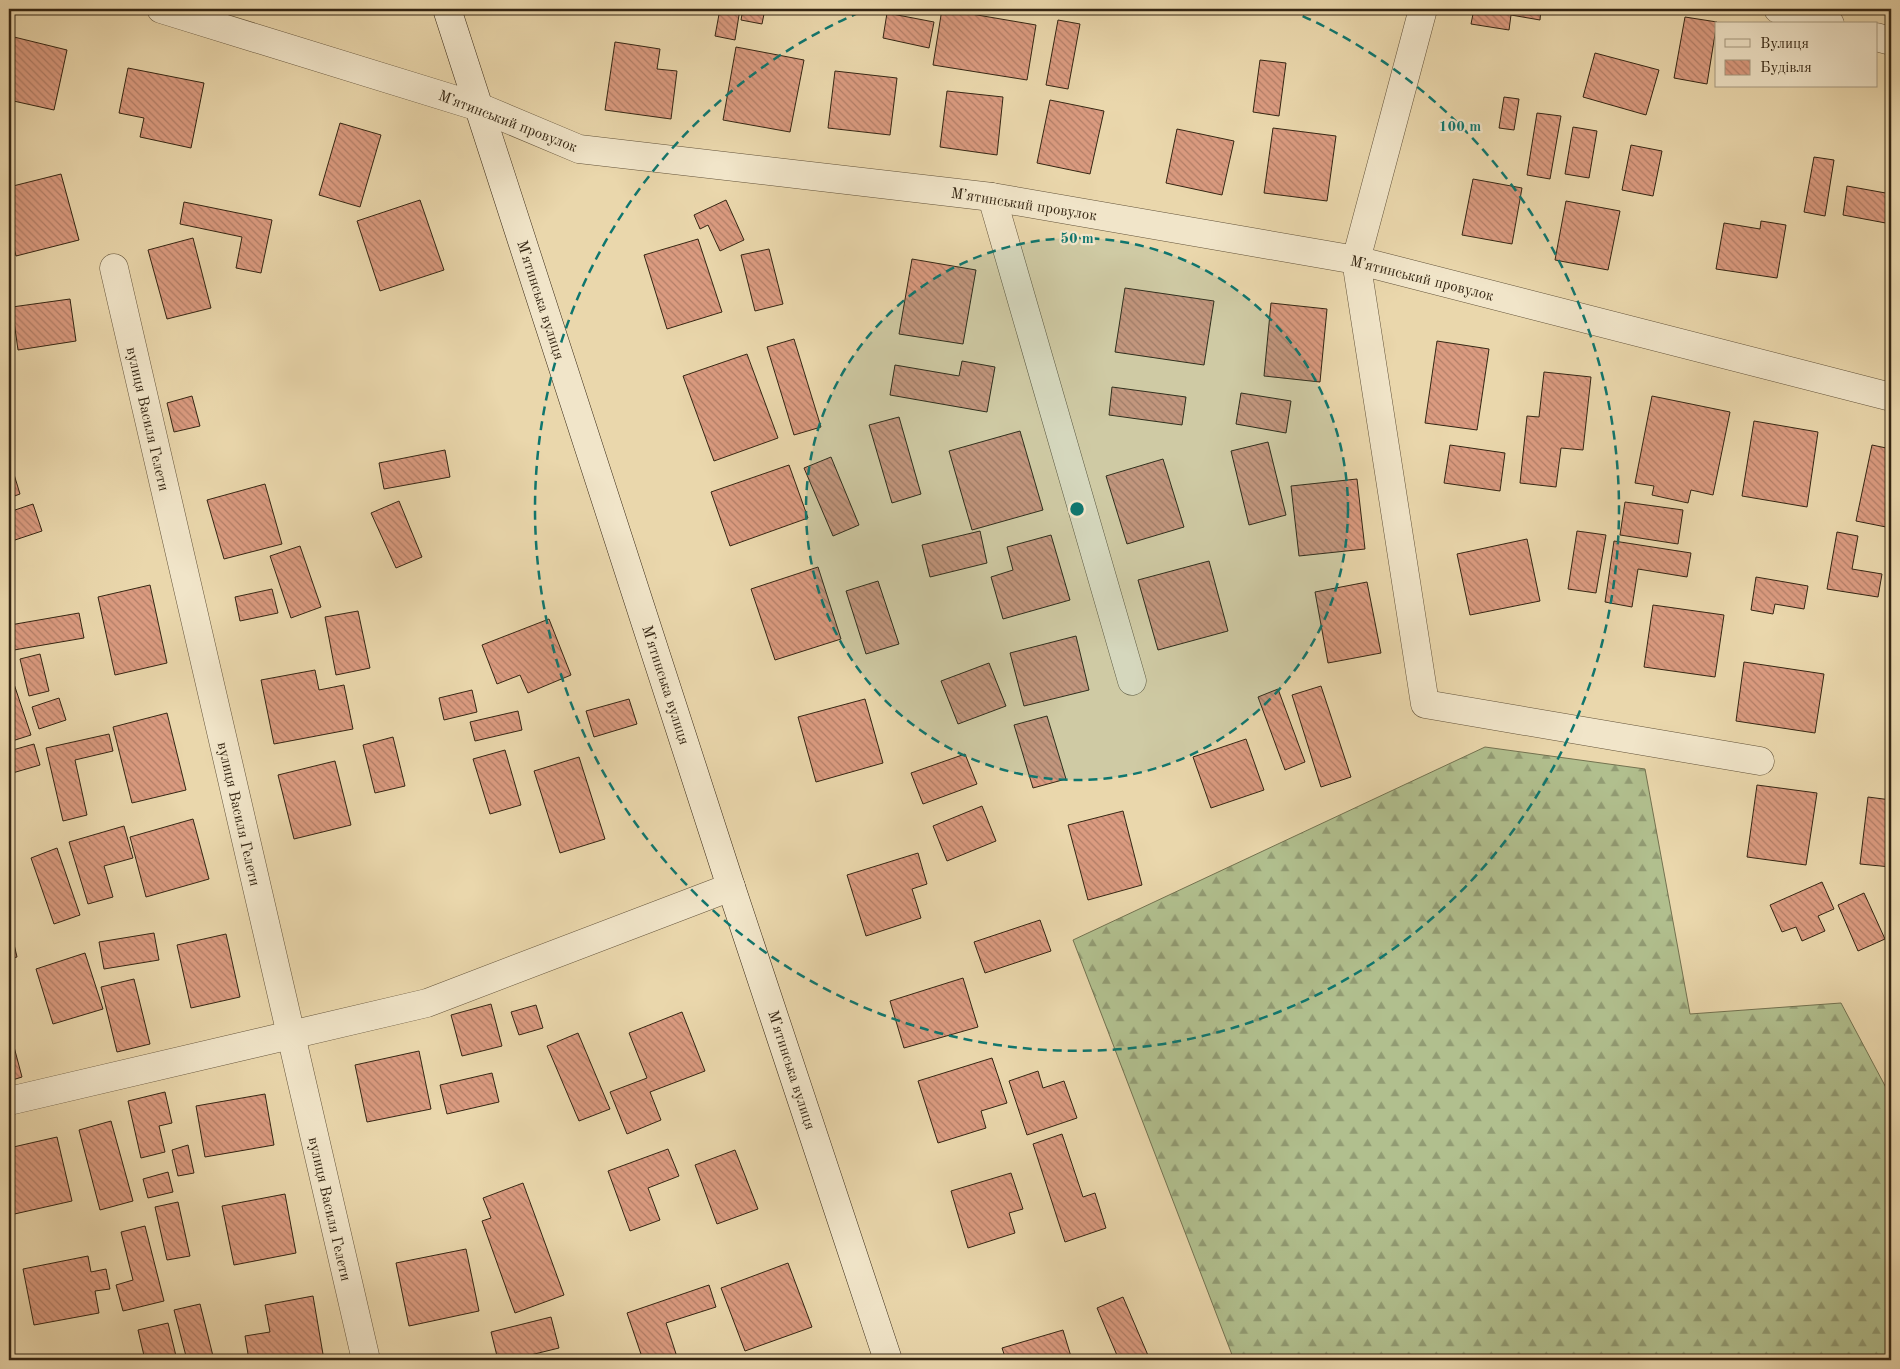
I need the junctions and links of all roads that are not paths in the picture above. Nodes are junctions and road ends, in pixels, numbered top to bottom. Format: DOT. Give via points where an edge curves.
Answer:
graph roads {
  1 [pos="161,9"];
  2 [pos="447,9"];
  3 [pos="1423,9"];
  4 [pos="1778,9"];
  5 [pos="1823,22"];
  6 [pos="1878,38"];
  7 [pos="1891,41"];
  8 [pos="479,107"];
  9 [pos="992,197"];
  10 [pos="1356,260"];
  11 [pos="114,268"];
  12 [pos="1891,397"];
  13 [pos="1132,681"];
  14 [pos="1760,761"];
  15 [pos="731,887"];
  16 [pos="290,1035"];
  17 [pos="9,1101"];
  18 [pos="366,1360"];
  19 [pos="888,1360"];
  1 -- 8 [label="street, Мʼятинський провулок"];
  2 -- 8 [label="street, Мʼятинська вулиця"];
  3 -- 10 [label="street"];
  4 -- 5 [label="street"];
  6 -- 7 [label="street"];
  8 -- 9 [label="street, Мʼятинський провулок" via="579,149"];
  8 -- 15 [label="street, Мʼятинська вулиця"];
  9 -- 10 [label="street, Мʼятинський провулок"];
  9 -- 13 [label="street"];
  10 -- 12 [label="street, Мʼятинський провулок"];
  10 -- 14 [label="street" via="1425,704"];
  11 -- 16 [label="street, вулиця Василя Гелети"];
  15 -- 16 [label="street" via="427,1003"];
  15 -- 19 [label="street, Мʼятинська вулиця"];
  16 -- 17 [label="street"];
  16 -- 18 [label="street, вулиця Василя Гелети"];
}
